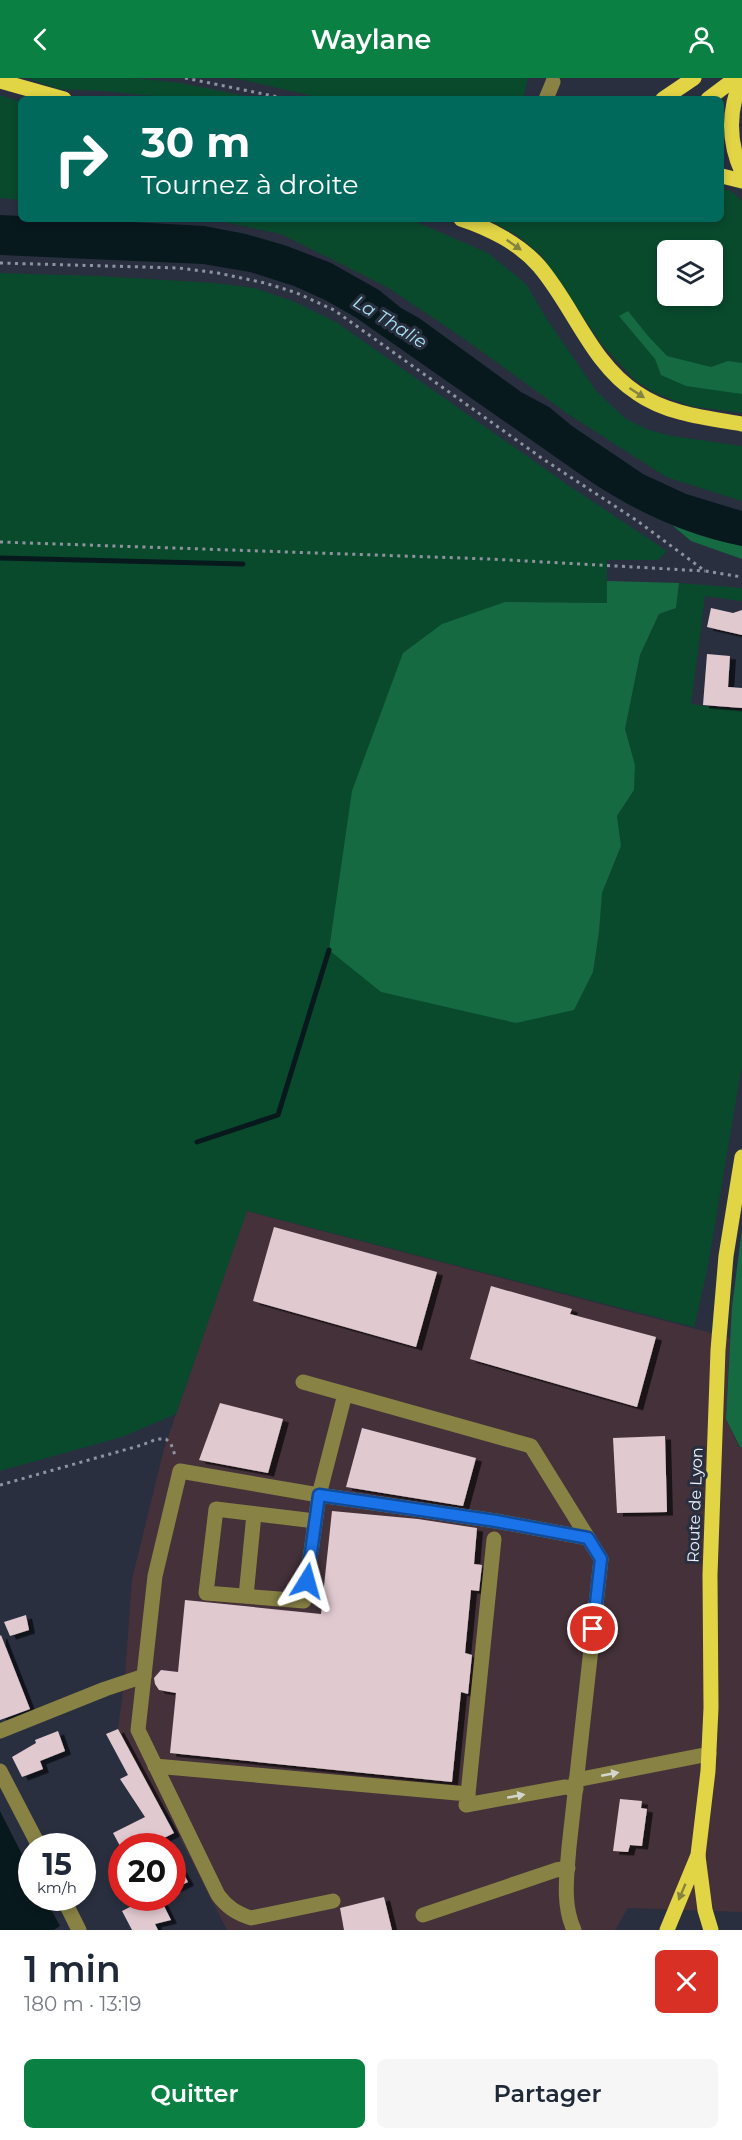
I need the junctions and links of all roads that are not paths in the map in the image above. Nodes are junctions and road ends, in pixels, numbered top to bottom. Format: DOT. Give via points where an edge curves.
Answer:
graph roads {
  1 [pos="693,78"];
  2 [pos="736,78"];
  3 [pos="742,79"];
  4 [pos="0,81"];
  5 [pos="553,82"];
  6 [pos="53,96"];
  7 [pos="547,96"];
  8 [pos="667,96"];
  9 [pos="712,96"];
  10 [pos="742,172"];
  11 [pos="724,176"];
  12 [pos="742,181"];
  13 [pos="468,222"];
  14 [pos="742,424"];
  15 [pos="742,1157"];
  16 [pos="303,1382"];
  17 [pos="345,1394"];
  18 [pos="319,1495"];
  19 [pos="254,1514"];
  20 [pos="315,1521"];
  21 [pos="588,1538"];
  22 [pos="494,1539"];
  23 [pos="246,1596"];
  24 [pos="144,1676"];
  25 [pos="0,1731"];
  26 [pos="709,1754"];
  27 [pos="155,1766"];
  28 [pos="0,1771"];
  29 [pos="572,1785"];
  30 [pos="467,1800"];
  31 [pos="32,1833"];
  32 [pos="698,1855"];
  33 [pos="568,1868"];
  34 [pos="333,1901"];
  35 [pos="70,1911"];
  36 [pos="423,1916"];
  37 [pos="79,1930"];
  38 [pos="574,1930"];
  39 [pos="667,1930"];
  40 [pos="711,1930"];
  1 -- 8 [label="main road"];
  2 -- 9 [label="main road"];
  3 -- 10 [label="main road" via="732,114 732,137"];
  4 -- 6 [label="main road"];
  5 -- 7 [label="street"];
  11 -- 12 [label="main road"];
  13 -- 14 [label="main road, one-way" via="499,235 538,265 589,342 638,394 675,410"];
  15 -- 26 [label="main road, Route de Lyon" via="726,1256 718,1350"];
  16 -- 17 [label="street"];
  17 -- 18 [label="street"];
  17 -- 21 [label="street" via="531,1446"];
  18 -- 20 [label="street"];
  18 -- 21 [label="street"];
  18 -- 24 [label="street" via="180,1471 155,1576"];
  19 -- 20 [label="street"];
  19 -- 23 [label="street"];
  19 -- 23 [label="street" via="216,1509 206,1593"];
  20 -- 23 [label="street" via="304,1601"];
  21 -- 29 [label="street" via="601,1559"];
  22 -- 30 [label="street"];
  24 -- 25 [label="street"];
  24 -- 27 [label="street" via="138,1730"];
  29 -- 26 [label="street, one-way"];
  26 -- 32 [label="main road, Route de Lyon"];
  27 -- 30 [label="street"];
  27 -- 34 [label="street" via="227,1906 251,1918"];
  28 -- 31 [label="street"];
  30 -- 29 [label="street, one-way"];
  29 -- 33 [label="street"];
  32 -- 39 [label="main road, Route de Lyon, one-way"];
  32 -- 40 [label="main road, Route de Lyon"];
  33 -- 36 [label="street"];
  33 -- 38 [label="street" via="566,1893"];
  35 -- 37 [label="street"];
}
